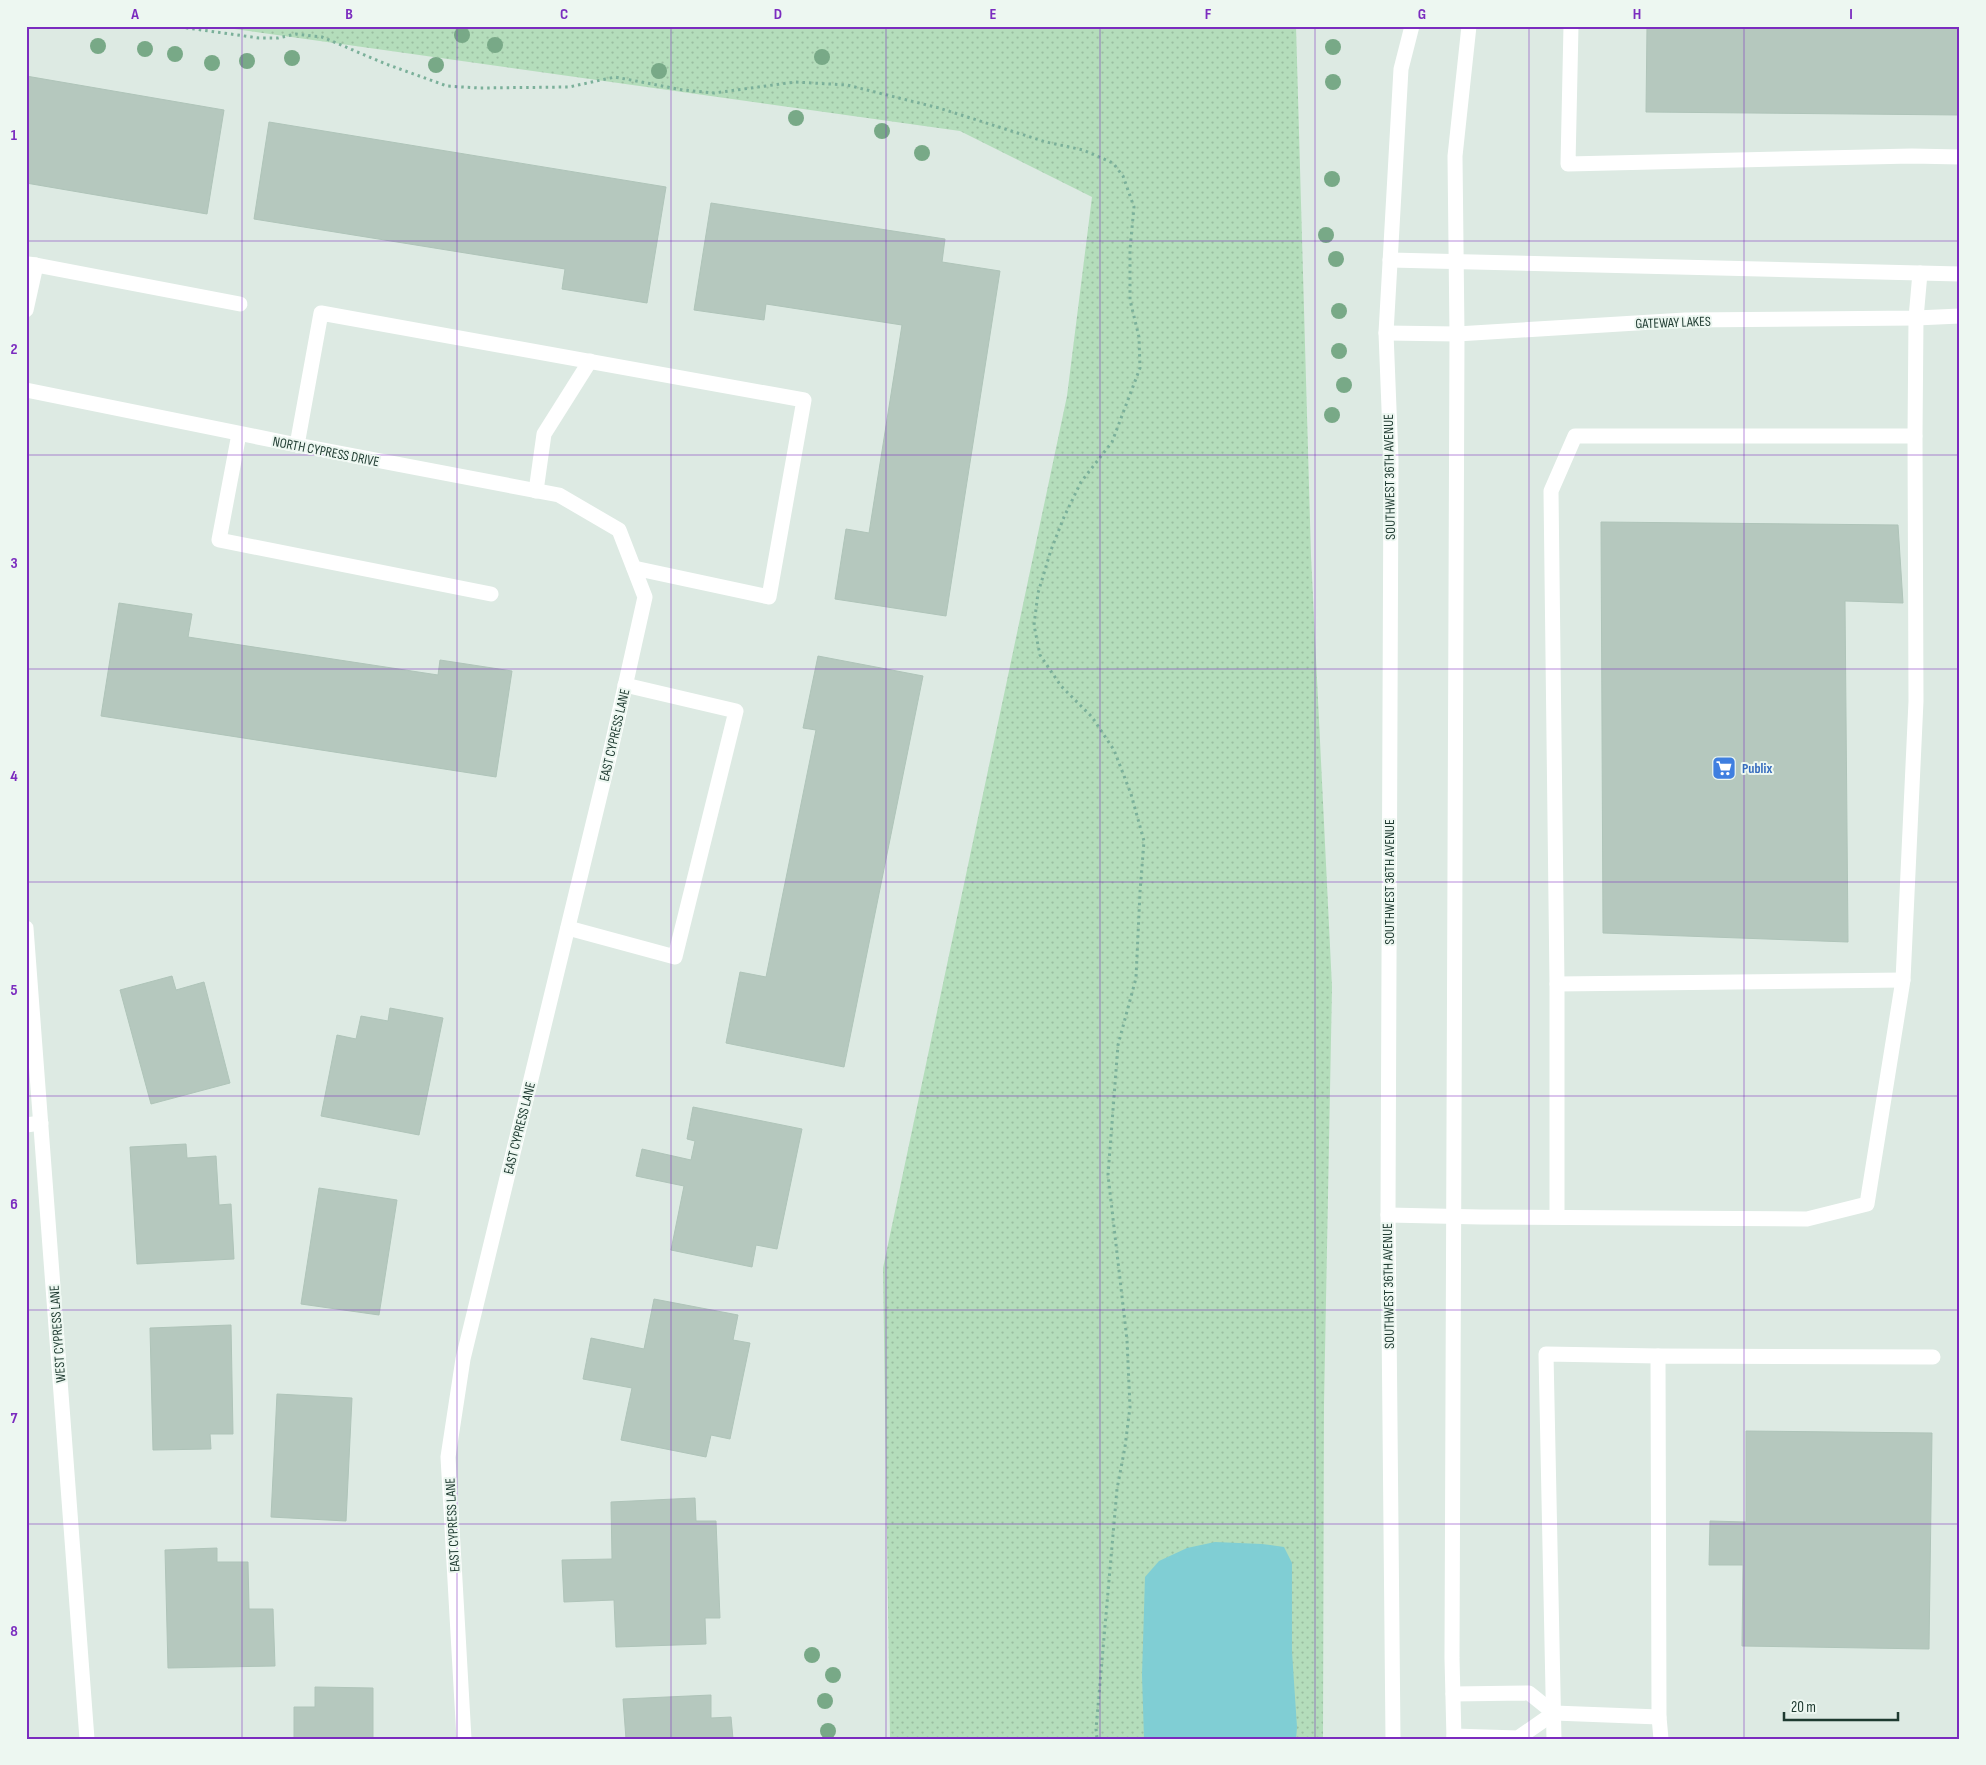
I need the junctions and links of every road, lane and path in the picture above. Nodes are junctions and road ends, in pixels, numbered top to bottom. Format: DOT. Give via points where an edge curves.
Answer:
graph roads {
  1 [pos="173,26"];
  2 [pos="1412,26"];
  3 [pos="1469,26"];
  4 [pos="1571,26"];
  5 [pos="1960,157"];
  6 [pos="1390,260"];
  7 [pos="1456,262"];
  8 [pos="31,264"];
  9 [pos="1920,273"];
  10 [pos="1960,274"];
  11 [pos="240,304"];
  12 [pos="26,310"];
  13 [pos="1960,316"];
  14 [pos="1916,318"];
  15 [pos="1386,333"];
  16 [pos="1457,334"];
  17 [pos="590,361"];
  18 [pos="26,390"];
  19 [pos="239,434"];
  20 [pos="1915,436"];
  21 [pos="297,445"];
  22 [pos="536,491"];
  23 [pos="619,530"];
  24 [pos="634,568"];
  25 [pos="491,594"];
  26 [pos="625,685"];
  27 [pos="26,928"];
  28 [pos="568,928"];
  29 [pos="1903,980"];
  30 [pos="1557,984"];
  31 [pos="34,1124"];
  32 [pos="1388,1215"];
  33 [pos="1454,1217"];
  34 [pos="1557,1217"];
  35 [pos="1658,1356"];
  36 [pos="1933,1357"];
  37 [pos="1453,1694"];
  38 [pos="1554,1713"];
  39 [pos="1659,1717"];
  40 [pos="1454,1737"];
  41 [pos="87,1739"];
  42 [pos="464,1739"];
  43 [pos="1097,1739"];
  44 [pos="1393,1739"];
  45 [pos="1554,1739"];
  46 [pos="1661,1739"];
  1 -- 43 [label="path" via="259,38 296,34 322,37 448,86 569,87 615,77 714,93 795,82 847,85 1083,150 1114,163 1123,176 1134,207 1130,300 1139,337 1140,368 1112,442 1081,482 1064,517 1038,593 1034,625 1040,655 1060,686 1092,717 1114,750 1144,841 1136,978 1118,1045 1108,1175 1127,1340 1130,1407 1117,1489"];
  2 -- 6 [label="street, SOUTHWEST 36TH AVENUE" via="1401,69"];
  3 -- 7 [label="street" via="1455,156"];
  4 -- 5 [label="street" via="1568,164"];
  6 -- 7 [label="street"];
  6 -- 15 [label="street, SOUTHWEST 36TH AVENUE"];
  7 -- 9 [label="street"];
  7 -- 16 [label="street"];
  8 -- 11 [label="street"];
  8 -- 12 [label="street"];
  9 -- 10 [label="street"];
  9 -- 14 [label="street"];
  13 -- 14 [label="street, GATEWAY LAKES"];
  14 -- 16 [label="street, GATEWAY LAKES" via="1685,320"];
  14 -- 20 [label="street"];
  15 -- 16 [label="street, GATEWAY LAKES"];
  15 -- 32 [label="street, SOUTHWEST 36TH AVENUE" via="1391,460"];
  16 -- 33 [label="street"];
  17 -- 21 [label="street" via="321,312"];
  17 -- 22 [label="street" via="544,434"];
  17 -- 24 [label="street" via="804,400 769,597"];
  18 -- 19 [label="street, NORTH CYPRESS DRIVE"];
  19 -- 21 [label="street, NORTH CYPRESS DRIVE"];
  19 -- 25 [label="street" via="218,540"];
  20 -- 29 [label="street" via="1916,701"];
  20 -- 30 [label="street" via="1576,436 1551,491"];
  21 -- 22 [label="street, NORTH CYPRESS DRIVE"];
  22 -- 23 [label="street, NORTH CYPRESS DRIVE" via="559,495"];
  23 -- 24 [label="street, EAST CYPRESS LANE"];
  24 -- 26 [label="street, EAST CYPRESS LANE" via="646,597"];
  26 -- 28 [label="street, EAST CYPRESS LANE"];
  26 -- 28 [label="street" via="736,711 675,957"];
  27 -- 31 [label="street, WEST CYPRESS LANE"];
  28 -- 42 [label="street, EAST CYPRESS LANE" via="463,1359 448,1457"];
  29 -- 30 [label="street"];
  29 -- 34 [label="street" via="1867,1204 1807,1218"];
  30 -- 34 [label="street"];
  31 -- 41 [label="street, WEST CYPRESS LANE"];
  32 -- 33 [label="street"];
  32 -- 44 [label="street, SOUTHWEST 36TH AVENUE"];
  33 -- 34 [label="street"];
  33 -- 37 [label="street"];
  35 -- 36 [label="street"];
  35 -- 38 [label="street" via="1546,1354"];
  35 -- 39 [label="street"];
  37 -- 38 [label="street" via="1529,1693"];
  37 -- 40 [label="street"];
  38 -- 39 [label="street"];
  38 -- 40 [label="street" via="1518,1738"];
  38 -- 45 [label="street"];
  39 -- 46 [label="street"];
}
